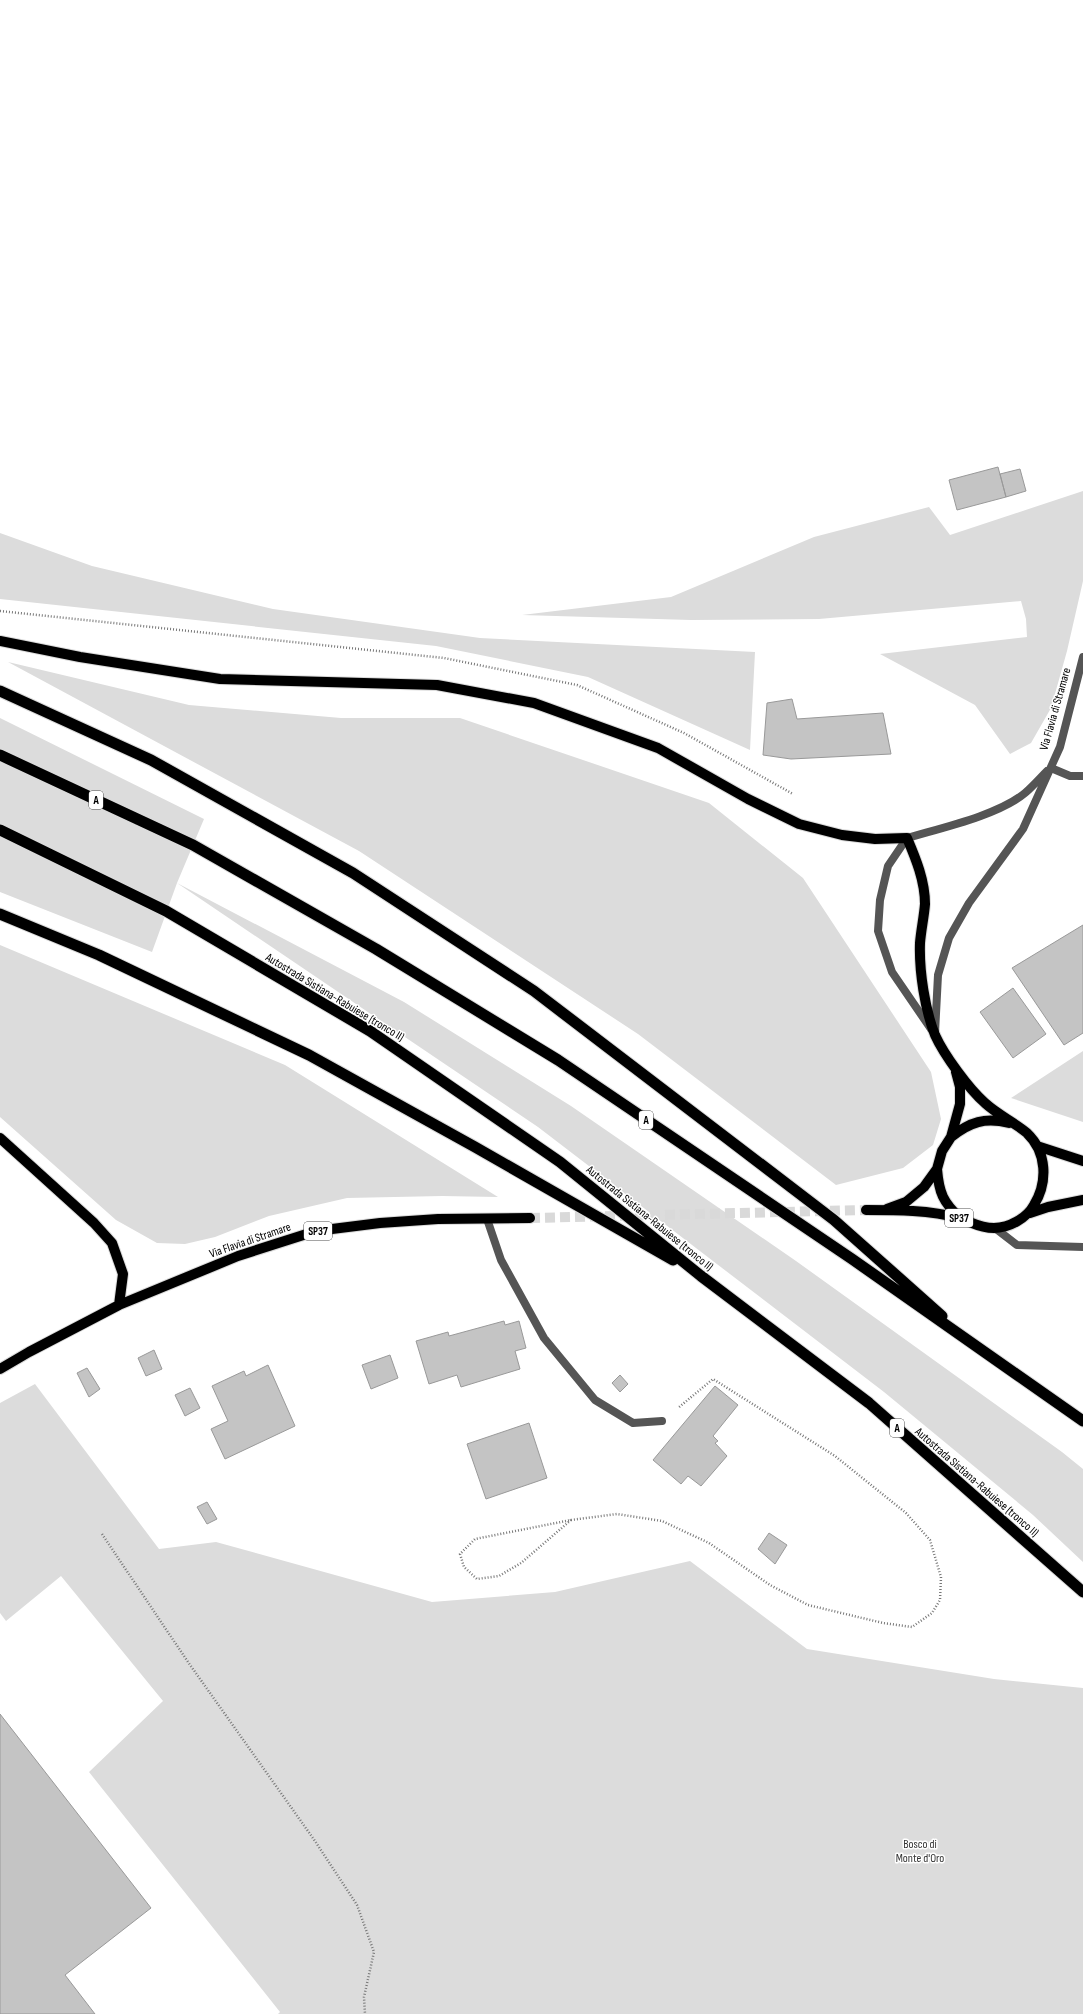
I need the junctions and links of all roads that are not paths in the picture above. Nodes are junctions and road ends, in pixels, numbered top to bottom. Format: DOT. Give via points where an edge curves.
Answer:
graph roads {
  1 [pos="0,640"];
  2 [pos="1083,657"];
  3 [pos="0,691"];
  4 [pos="0,755"];
  5 [pos="1051,768"];
  6 [pos="1083,776"];
  7 [pos="0,830"];
  8 [pos="907,838"];
  9 [pos="0,914"];
  10 [pos="935,1035"];
  11 [pos="956,1070"];
  12 [pos="1012,1124"];
  13 [pos="951,1137"];
  14 [pos="0,1138"];
  15 [pos="1037,1146"];
  16 [pos="1083,1161"];
  17 [pos="937,1169"];
  18 [pos="1083,1200"];
  19 [pos="866,1210"];
  20 [pos="883,1210"];
  21 [pos="1030,1213"];
  22 [pos="487,1218"];
  23 [pos="530,1218"];
  24 [pos="960,1218"];
  25 [pos="995,1228"];
  26 [pos="1083,1247"];
  27 [pos="701,1276"];
  28 [pos="119,1305"];
  29 [pos="983,1352"];
  30 [pos="0,1369"];
  31 [pos="1083,1421"];
  32 [pos="662,1422"];
  33 [pos="1083,1592"];
  1 -- 8 [label="main road" via="80,657 220,679 437,685 534,703 658,748 748,799 799,824 842,835 875,839"];
  2 -- 5 [label="street, Via Flavia di Stramare" via="1060,747"];
  3 -- 29 [label="highway" via="151,760 346,869 534,991 834,1220"];
  4 -- 29 [label="highway, A" via="193,845 376,949 558,1060"];
  5 -- 6 [label="street" via="1070,776"];
  5 -- 8 [label="street" via="1024,794 994,810"];
  5 -- 10 [label="street, Via Flavia di Stramare" via="1023,829 969,903 949,938 938,975"];
  7 -- 27 [label="highway, Autostrada Sistiana-Rabuiese (tronco II) / A" via="166,911 377,1035 560,1162"];
  8 -- 10 [label="main road" via="920,870 925,904 920,943 921,981"];
  8 -- 10 [label="street" via="888,866 880,900 878,931 892,972"];
  9 -- 27 [label="highway" via="99,955 309,1055"];
  10 -- 11 [label="main road"];
  11 -- 12 [label="main road" via="984,1103"];
  11 -- 13 [label="main road" via="960,1104"];
  12 -- 13 [label="main road, SP37" via="996,1120 980,1121 964,1126"];
  12 -- 15 [label="main road, SP37" via="1026,1133"];
  13 -- 17 [label="main road, SP37" via="942,1151"];
  14 -- 28 [label="main road" via="94,1223 112,1243 123,1274"];
  15 -- 16 [label="main road, SP37"];
  15 -- 21 [label="main road, SP37" via="1043,1162 1044,1178 1039,1197"];
  17 -- 20 [label="main road, SP37" via="924,1187 906,1202"];
  17 -- 24 [label="main road, SP37" via="938,1188 946,1205"];
  18 -- 21 [label="main road, SP37"];
  19 -- 20 [label="main road, SP37"];
  20 -- 24 [label="main road, SP37"];
  21 -- 25 [label="main road, SP37" via="1013,1223"];
  22 -- 23 [label="main road, Via Flavia di Stramare / SP37"];
  22 -- 28 [label="main road, Via Flavia di Stramare / SP37" via="380,1223 316,1231 238,1256"];
  22 -- 32 [label="street" via="501,1260 544,1338 595,1400 633,1423"];
  24 -- 25 [label="main road, SP37" via="976,1226"];
  25 -- 26 [label="street" via="1018,1244"];
  27 -- 33 [label="highway, Autostrada Sistiana-Rabuiese (tronco II) / A" via="869,1403"];
  28 -- 30 [label="main road, Via Flavia di Stramare / SP37"];
  29 -- 31 [label="highway, A"];
}
